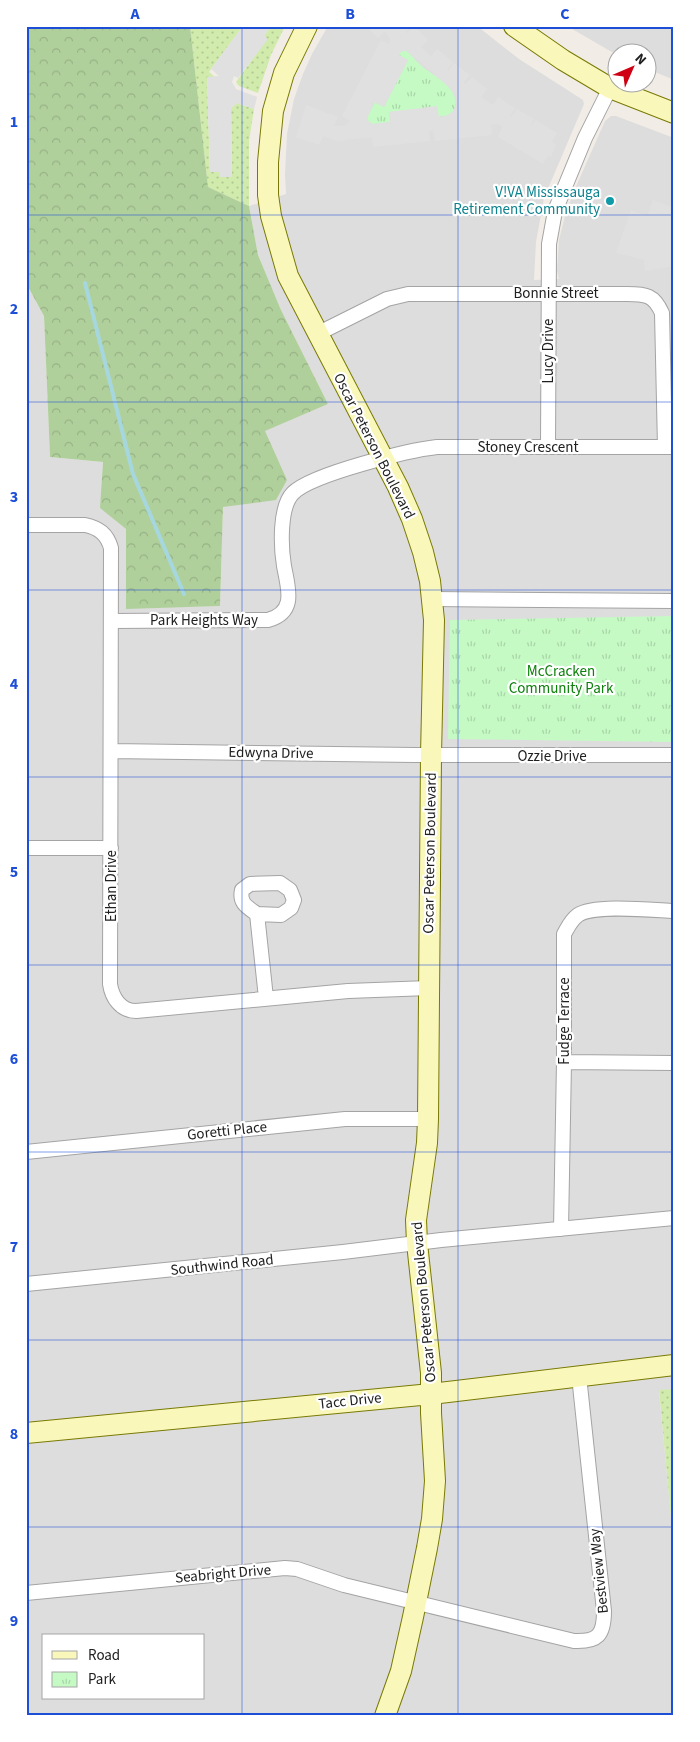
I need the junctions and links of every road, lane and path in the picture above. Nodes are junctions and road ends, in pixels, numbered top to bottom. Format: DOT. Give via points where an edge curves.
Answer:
graph roads {
  1 [pos="308,26"];
  2 [pos="514,26"];
  3 [pos="608,87"];
  4 [pos="608,92"];
  5 [pos="620,92"];
  6 [pos="674,113"];
  7 [pos="548,294"];
  8 [pos="317,334"];
  9 [pos="548,447"];
  10 [pos="669,447"];
  11 [pos="384,459"];
  12 [pos="26,525"];
  13 [pos="432,599"];
  14 [pos="674,601"];
  15 [pos="112,621"];
  16 [pos="112,751"];
  17 [pos="431,755"];
  18 [pos="674,755"];
  19 [pos="26,848"];
  20 [pos="111,848"];
  21 [pos="674,911"];
  22 [pos="256,914"];
  23 [pos="429,988"];
  24 [pos="266,998"];
  25 [pos="564,1062"];
  26 [pos="674,1063"];
  27 [pos="428,1119"];
  28 [pos="26,1152"];
  29 [pos="674,1218"];
  30 [pos="561,1229"];
  31 [pos="417,1243"];
  32 [pos="26,1284"];
  33 [pos="674,1364"];
  34 [pos="579,1376"];
  35 [pos="431,1394"];
  36 [pos="26,1433"];
  37 [pos="26,1593"];
  38 [pos="416,1602"];
  39 [pos="385,1716"];
  1 -- 8 [label="street, Oscar Peterson Boulevard" via="284,73 274,111 268,195 288,276"];
  2 -- 3 [label="street"];
  4 -- 7 [label="street, Lucy Drive" via="555,211 549,244"];
  5 -- 6 [label="street"];
  7 -- 8 [label="street, Bonnie Street" via="408,294 387,298"];
  7 -- 9 [label="street, Lucy Drive"];
  7 -- 10 [label="street, Bonnie Street" via="640,294 652,297 658,304 662,313"];
  8 -- 11 [label="street, Oscar Peterson Boulevard"];
  9 -- 10 [label="street, Stoney Crescent"];
  9 -- 11 [label="street, Stoney Crescent" via="421,449"];
  11 -- 13 [label="street, Oscar Peterson Boulevard" via="412,518 423,552"];
  11 -- 15 [label="street, Park Heights Way" via="304,485 288,500 284,509 283,533 289,599 285,610 275,618"];
  12 -- 15 [label="street, Ethan Drive" via="85,525 105,535 111,548"];
  13 -- 14 [label="street"];
  13 -- 17 [label="street, Oscar Peterson Boulevard"];
  15 -- 16 [label="street, Ethan Drive"];
  16 -- 17 [label="street, Edwyna Drive"];
  16 -- 20 [label="street, Ethan Drive"];
  17 -- 18 [label="street, Ozzie Drive"];
  17 -- 23 [label="street, Oscar Peterson Boulevard"];
  19 -- 20 [label="street"];
  20 -- 24 [label="street, Ethan Drive" via="110,984 113,995 122,1006 136,1011"];
  21 -- 25 [label="street, Fudge Terrace" via="593,909 570,922 564,934"];
  22 -- 24 [label="street"];
  23 -- 24 [label="street, Ethan Drive" via="348,990"];
  23 -- 27 [label="street, Oscar Peterson Boulevard"];
  25 -- 26 [label="street"];
  25 -- 30 [label="street, Fudge Terrace"];
  27 -- 28 [label="street, Goretti Place" via="345,1119"];
  27 -- 31 [label="street, Oscar Peterson Boulevard" via="417,1208"];
  29 -- 30 [label="street"];
  30 -- 31 [label="street"];
  31 -- 32 [label="street, Southwind Road"];
  31 -- 35 [label="street, Oscar Peterson Boulevard"];
  33 -- 34 [label="street, Tacc Drive"];
  34 -- 35 [label="street, Tacc Drive"];
  34 -- 38 [label="street, Bestview Way" via="604,1611 604,1625 599,1635 589,1642 574,1642"];
  35 -- 36 [label="street, Tacc Drive"];
  35 -- 38 [label="street, Oscar Peterson Boulevard" via="435,1481 429,1538"];
  37 -- 38 [label="street, Seabright Drive" via="284,1568"];
  38 -- 39 [label="street, Oscar Peterson Boulevard" via="400,1671"];
}
